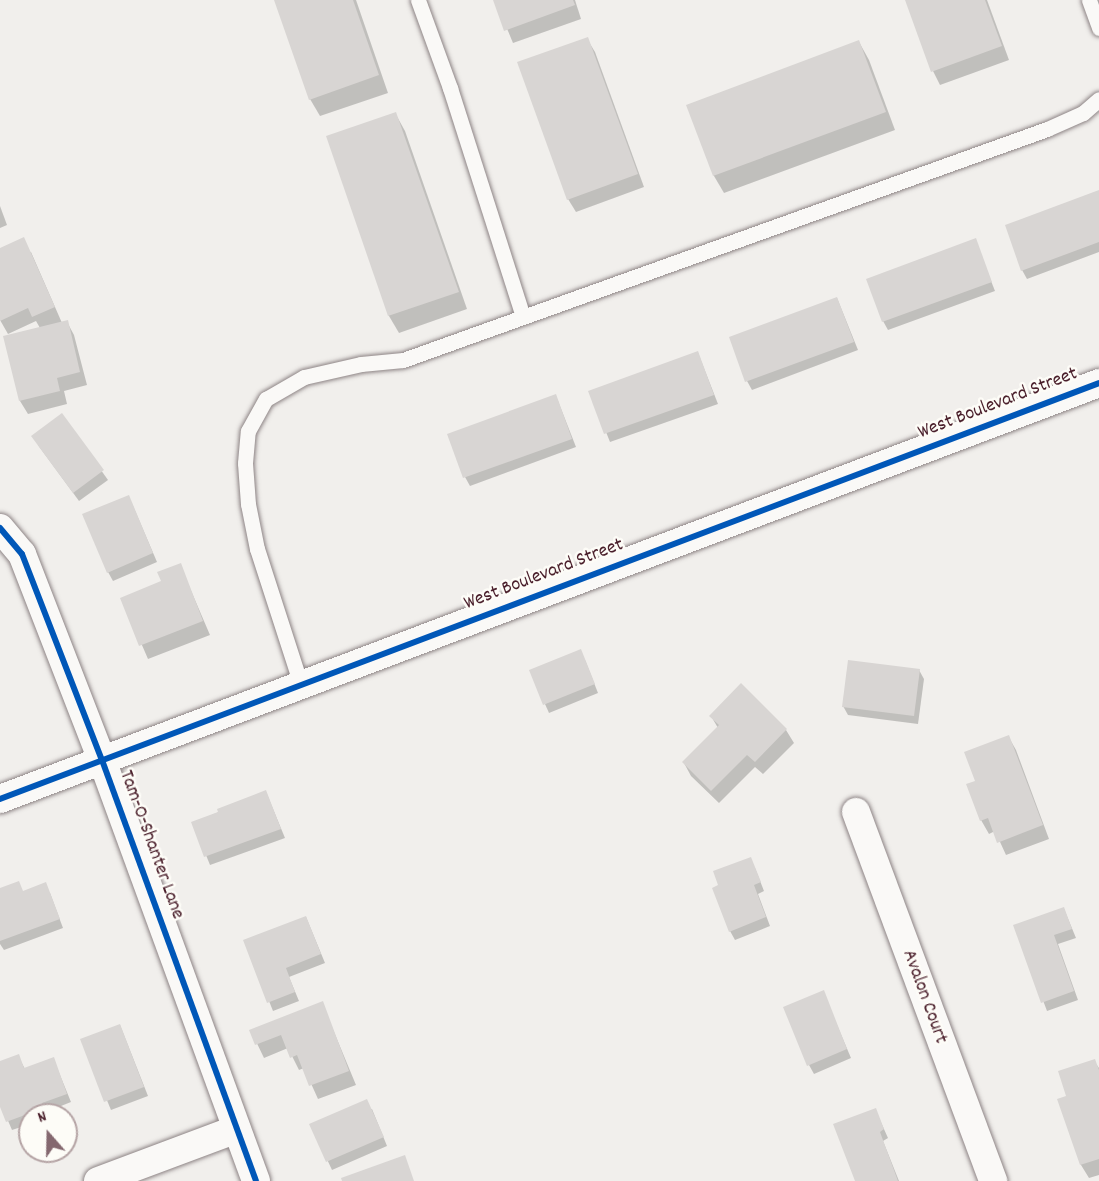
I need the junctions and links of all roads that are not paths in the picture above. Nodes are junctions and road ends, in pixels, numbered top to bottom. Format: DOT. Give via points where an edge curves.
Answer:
graph roads {
  1 [pos="418,0"];
  2 [pos="1089,0"];
  3 [pos="1099,28"];
  4 [pos="1099,99"];
  5 [pos="523,317"];
  6 [pos="1099,383"];
  7 [pos="0,528"];
  8 [pos="301,685"];
  9 [pos="102,760"];
  10 [pos="0,798"];
  11 [pos="856,812"];
  12 [pos="237,1129"];
  13 [pos="98,1181"];
  14 [pos="256,1181"];
  15 [pos="993,1181"];
  1 -- 5 [label="lane"];
  2 -- 3 [label="lane"];
  4 -- 5 [label="lane" via="1083,113 1047,129"];
  5 -- 8 [label="lane" via="403,360 361,364 304,377 266,399 248,431 244,463 248,504 257,549"];
  6 -- 8 [label="street, West Boulevard Street"];
  7 -- 9 [label="street, Tam-O-Shanter Lane" via="22,554"];
  8 -- 9 [label="street, West Boulevard Street"];
  9 -- 10 [label="street, West Boulevard Street"];
  9 -- 12 [label="street, Tam-O-Shanter Lane"];
  11 -- 15 [label="street, Avalon Court"];
  12 -- 13 [label="street"];
  12 -- 14 [label="street, Tam-O-Shanter Lane"];
}
